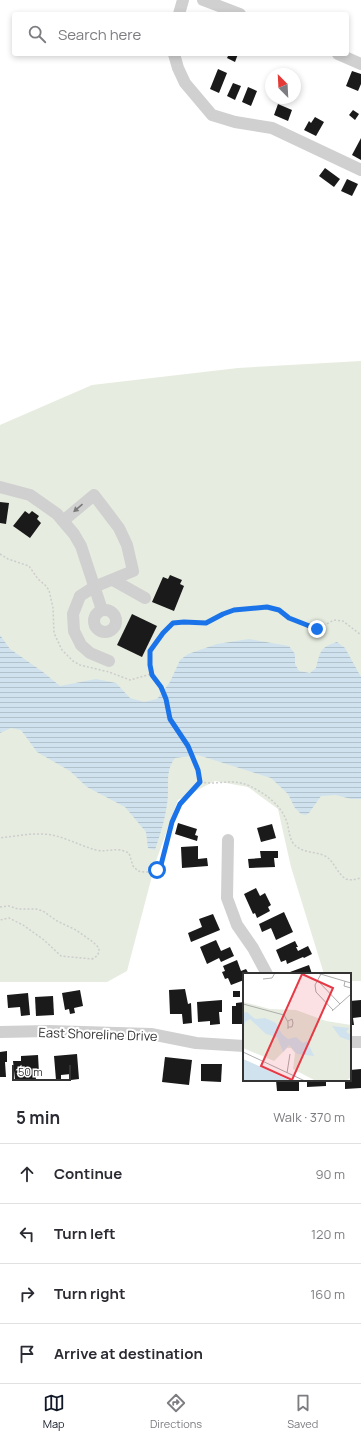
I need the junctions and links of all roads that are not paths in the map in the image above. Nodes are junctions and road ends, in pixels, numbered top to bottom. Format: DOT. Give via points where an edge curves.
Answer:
graph roads {
  1 [pos="183,0"];
  2 [pos="203,0"];
  3 [pos="180,12"];
  4 [pos="235,12"];
  5 [pos="175,56"];
  6 [pos="343,56"];
  7 [pos="361,64"];
  8 [pos="361,170"];
  9 [pos="0,487"];
  10 [pos="63,521"];
  11 [pos="113,580"];
  12 [pos="94,587"];
  13 [pos="145,598"];
  14 [pos="102,610"];
  15 [pos="109,661"];
  16 [pos="228,840"];
  17 [pos="266,973"];
  18 [pos="0,1032"];
  19 [pos="243,1046"];
  1 -- 3 [label="street"];
  2 -- 4 [label="street"];
  5 -- 8 [label="street" via="185,83 212,115 272,128"];
  6 -- 7 [label="street"];
  9 -- 10 [label="street" via="30,495"];
  11 -- 10 [label="street, one-way" via="133,571 127,545 119,528 94,495"];
  10 -- 12 [label="street" via="81,546"];
  11 -- 12 [label="street"];
  11 -- 13 [label="street"];
  12 -- 14 [label="street"];
  12 -- 15 [label="street" via="80,596 73,614 74,631 90,653"];
  16 -- 17 [label="street" via="227,898 237,925"];
  18 -- 19 [label="street, East Shoreline Drive" via="151,1034 196,1043"];
}
